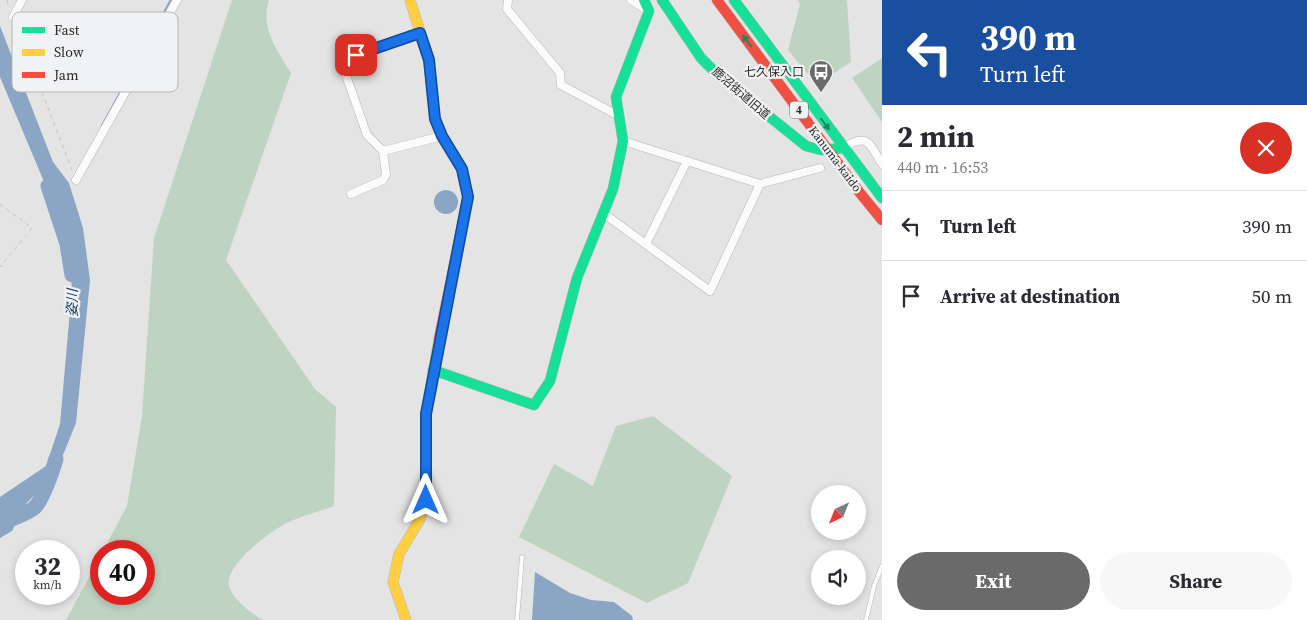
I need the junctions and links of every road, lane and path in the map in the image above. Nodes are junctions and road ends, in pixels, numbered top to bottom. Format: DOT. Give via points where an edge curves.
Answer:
graph roads {
  1 [pos="7,0"];
  2 [pos="22,0"];
  3 [pos="177,0"];
  4 [pos="410,0"];
  5 [pos="508,0"];
  6 [pos="631,0"];
  7 [pos="644,0"];
  8 [pos="662,0"];
  9 [pos="717,0"];
  10 [pos="734,0"];
  11 [pos="649,11"];
  12 [pos="16,12"];
  13 [pos="170,12"];
  14 [pos="12,14"];
  15 [pos="420,33"];
  16 [pos="42,92"];
  17 [pos="125,92"];
  18 [pos="619,116"];
  19 [pos="442,136"];
  20 [pos="623,141"];
  21 [pos="843,148"];
  22 [pos="828,150"];
  23 [pos="383,151"];
  24 [pos="687,161"];
  25 [pos="882,164"];
  26 [pos="820,168"];
  27 [pos="76,180"];
  28 [pos="760,184"];
  29 [pos="351,194"];
  30 [pos="882,198"];
  31 [pos="0,204"];
  32 [pos="603,212"];
  33 [pos="882,220"];
  34 [pos="646,244"];
  35 [pos="0,267"];
  36 [pos="433,370"];
  37 [pos="522,557"];
  38 [pos="882,566"];
  39 [pos="406,620"];
  40 [pos="517,620"];
  41 [pos="866,620"];
  1 -- 14 [label="path"];
  2 -- 12 [label="street"];
  3 -- 13 [label="street"];
  4 -- 15 [label="street"];
  5 -- 18 [label="street" via="507,9 560,73 561,84"];
  6 -- 11 [label="street"];
  7 -- 11 [label="street"];
  8 -- 22 [label="street, 鹿沼街道旧道" via="701,58 719,76 809,149"];
  22 -- 9 [label="street, Kanuma-kaido / 4, one-way"];
  10 -- 21 [label="street, Kanuma-kaido / 4, one-way"];
  11 -- 18 [label="street" via="616,97"];
  15 -- 19 [label="street" via="429,60 435,119"];
  15 -- 23 [label="street" via="340,61 367,135"];
  16 -- 27 [label="path"];
  17 -- 27 [label="street"];
  18 -- 20 [label="street"];
  19 -- 23 [label="street"];
  19 -- 36 [label="street" via="462,169 468,197"];
  20 -- 24 [label="street"];
  20 -- 32 [label="street" via="613,189"];
  21 -- 22 [label="street, 鹿沼街道旧道"];
  21 -- 25 [label="street" via="861,140 871,146"];
  21 -- 30 [label="street, Kanuma-kaido / 4"];
  22 -- 33 [label="street, Kanuma-kaido / 4"];
  23 -- 29 [label="street" via="386,176"];
  24 -- 28 [label="street"];
  24 -- 34 [label="street"];
  26 -- 28 [label="street"];
  28 -- 34 [label="street" via="710,291"];
  31 -- 35 [label="path" via="32,228"];
  32 -- 34 [label="street"];
  32 -- 36 [label="street" via="577,278 550,381 534,405"];
  36 -- 39 [label="street" via="426,414 426,500 419,521 399,554 393,582"];
  37 -- 40 [label="lane"];
  38 -- 41 [label="lane"];
}
